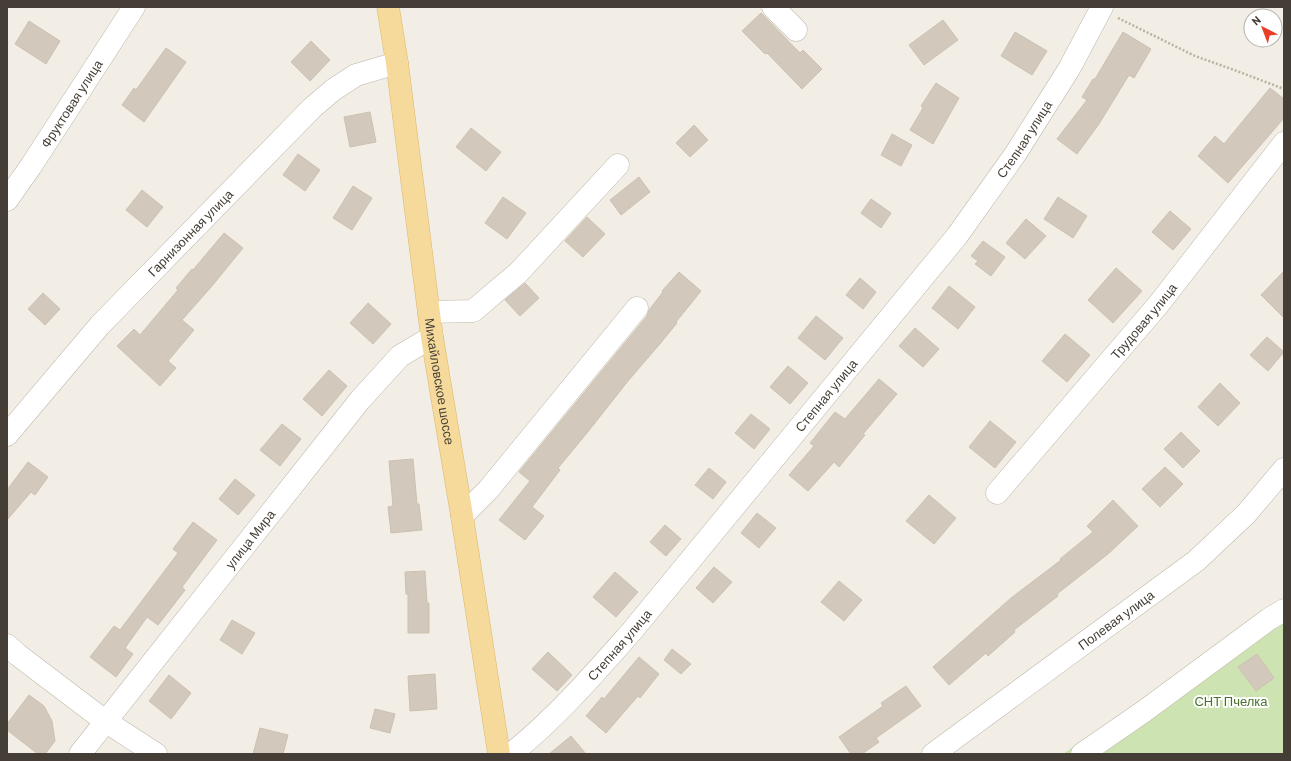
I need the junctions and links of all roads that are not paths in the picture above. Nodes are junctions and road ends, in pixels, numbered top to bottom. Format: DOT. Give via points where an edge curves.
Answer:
graph roads {
  1 [pos="134,7"];
  2 [pos="388,7"];
  3 [pos="773,7"];
  4 [pos="1102,8"];
  5 [pos="796,30"];
  6 [pos="397,63"];
  7 [pos="1284,143"];
  8 [pos="618,165"];
  9 [pos="7,200"];
  10 [pos="636,308"];
  11 [pos="429,312"];
  12 [pos="432,336"];
  13 [pos="7,435"];
  14 [pos="1284,469"];
  15 [pos="997,493"];
  16 [pos="462,516"];
  17 [pos="1284,610"];
  18 [pos="7,645"];
  19 [pos="105,721"];
  20 [pos="80,754"];
  21 [pos="156,754"];
  22 [pos="499,754"];
  23 [pos="511,754"];
  24 [pos="933,754"];
  25 [pos="1082,754"];
  1 -- 9 [label="street, Фруктовая улица"];
  2 -- 6 [label="main road, Михайловское шоссе"];
  3 -- 5 [label="street"];
  4 -- 23 [label="street, Степная улица" via="1069,69 1020,147 957,236 632,631 578,692 538,732"];
  6 -- 11 [label="main road, Михайловское шоссе"];
  6 -- 13 [label="street, Гарнизонная улица" via="356,75 312,108 100,325"];
  7 -- 15 [label="street, Трудовая улица" via="1158,305"];
  8 -- 11 [label="street" via="519,272 473,310"];
  10 -- 16 [label="street" via="488,490"];
  11 -- 12 [label="main road, Михайловское шоссе"];
  12 -- 16 [label="main road, Михайловское шоссе"];
  12 -- 19 [label="street, улица Мира" via="400,356 360,400"];
  14 -- 24 [label="street, Полевая улица" via="1246,514 1196,561"];
  16 -- 22 [label="main road, Михайловское шоссе"];
  17 -- 25 [label="street"];
  18 -- 19 [label="street"];
  19 -- 20 [label="street, улица Мира"];
  19 -- 21 [label="street"];
}
